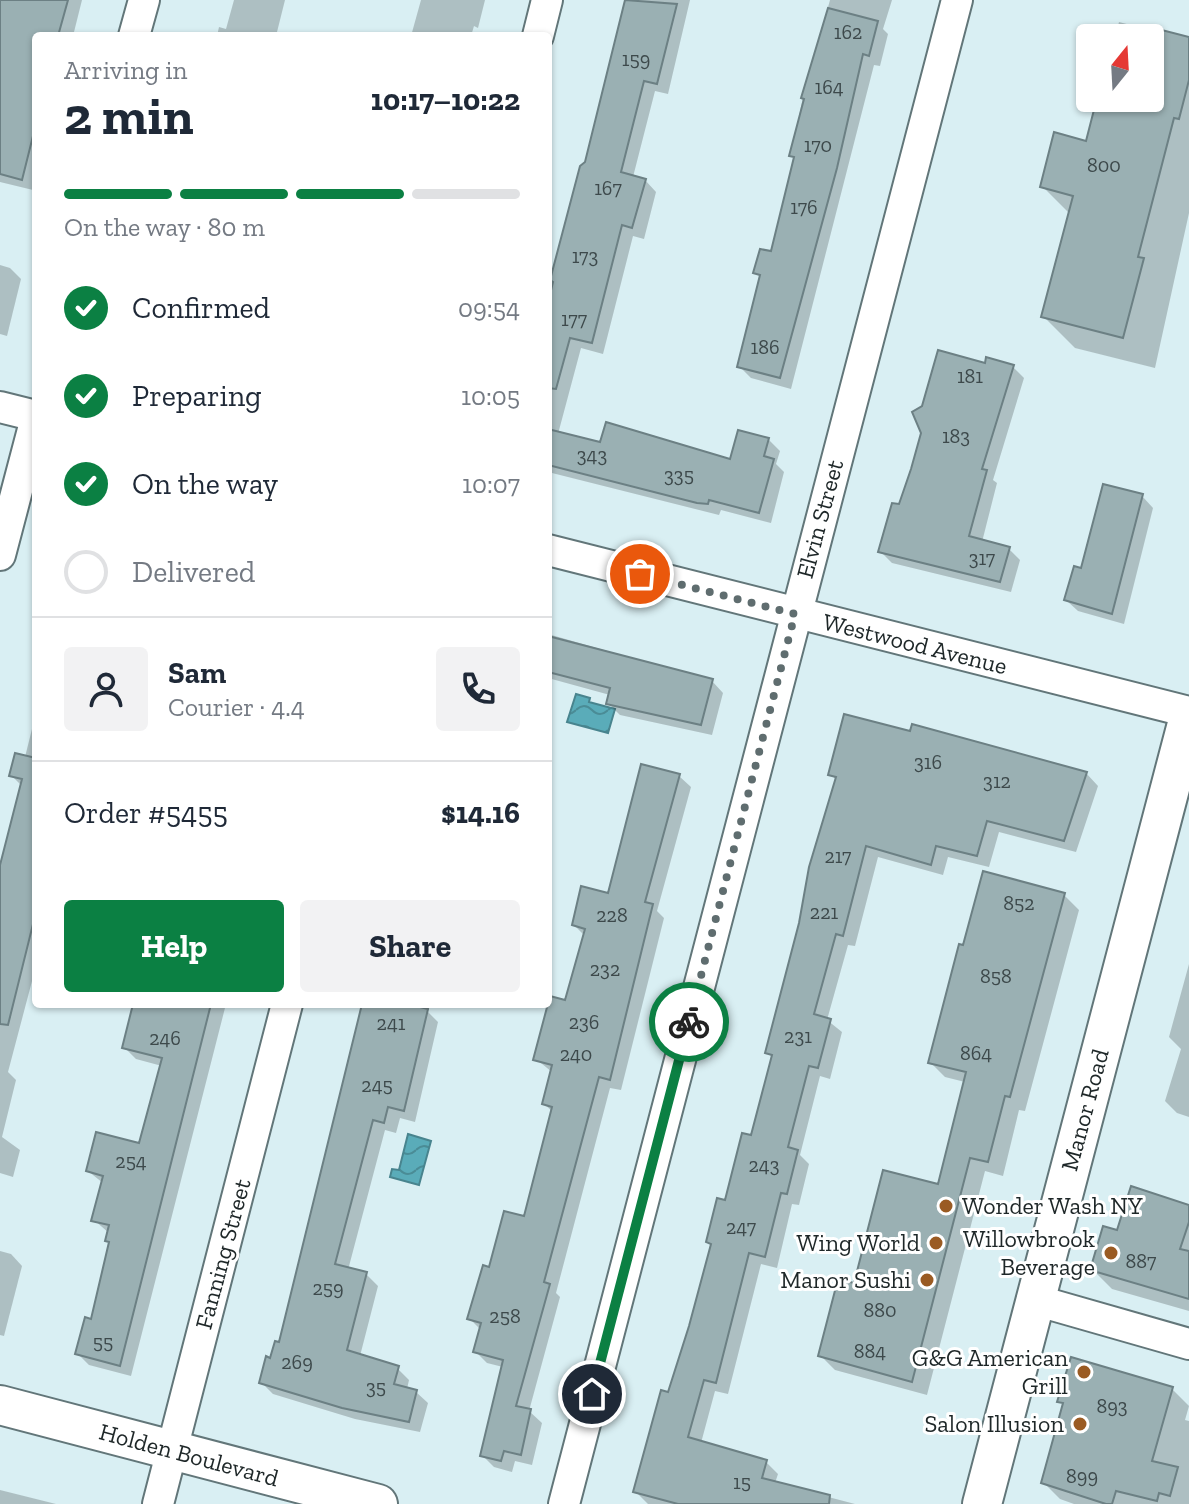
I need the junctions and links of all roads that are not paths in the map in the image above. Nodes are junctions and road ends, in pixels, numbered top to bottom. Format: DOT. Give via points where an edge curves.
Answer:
graph roads {
  1 [pos="144,0"];
  2 [pos="547,0"];
  3 [pos="957,0"];
  4 [pos="135,32"];
  5 [pos="539,32"];
  6 [pos="0,407"];
  7 [pos="32,416"];
  8 [pos="32,432"];
  9 [pos="552,551"];
  10 [pos="0,555"];
  11 [pos="795,614"];
  12 [pos="1189,714"];
  13 [pos="286,1008"];
  14 [pos="1035,1300"];
  15 [pos="1189,1344"];
  16 [pos="0,1405"];
  17 [pos="172,1451"];
  18 [pos="158,1504"];
  19 [pos="378,1504"];
  20 [pos="564,1504"];
  21 [pos="982,1504"];
  1 -- 4 [label="street"];
  2 -- 5 [label="street"];
  3 -- 11 [label="street, Elvin Street"];
  6 -- 7 [label="street"];
  8 -- 10 [label="street"];
  9 -- 11 [label="street, Westwood Avenue"];
  11 -- 12 [label="street, Westwood Avenue"];
  11 -- 20 [label="street, Elvin Street"];
  12 -- 14 [label="street, Manor Road"];
  13 -- 17 [label="street, Fanning Street"];
  14 -- 15 [label="street"];
  14 -- 21 [label="street, Manor Road"];
  16 -- 17 [label="street, Holden Boulevard"];
  17 -- 18 [label="street, Fanning Street"];
  17 -- 19 [label="street, Holden Boulevard"];
}
